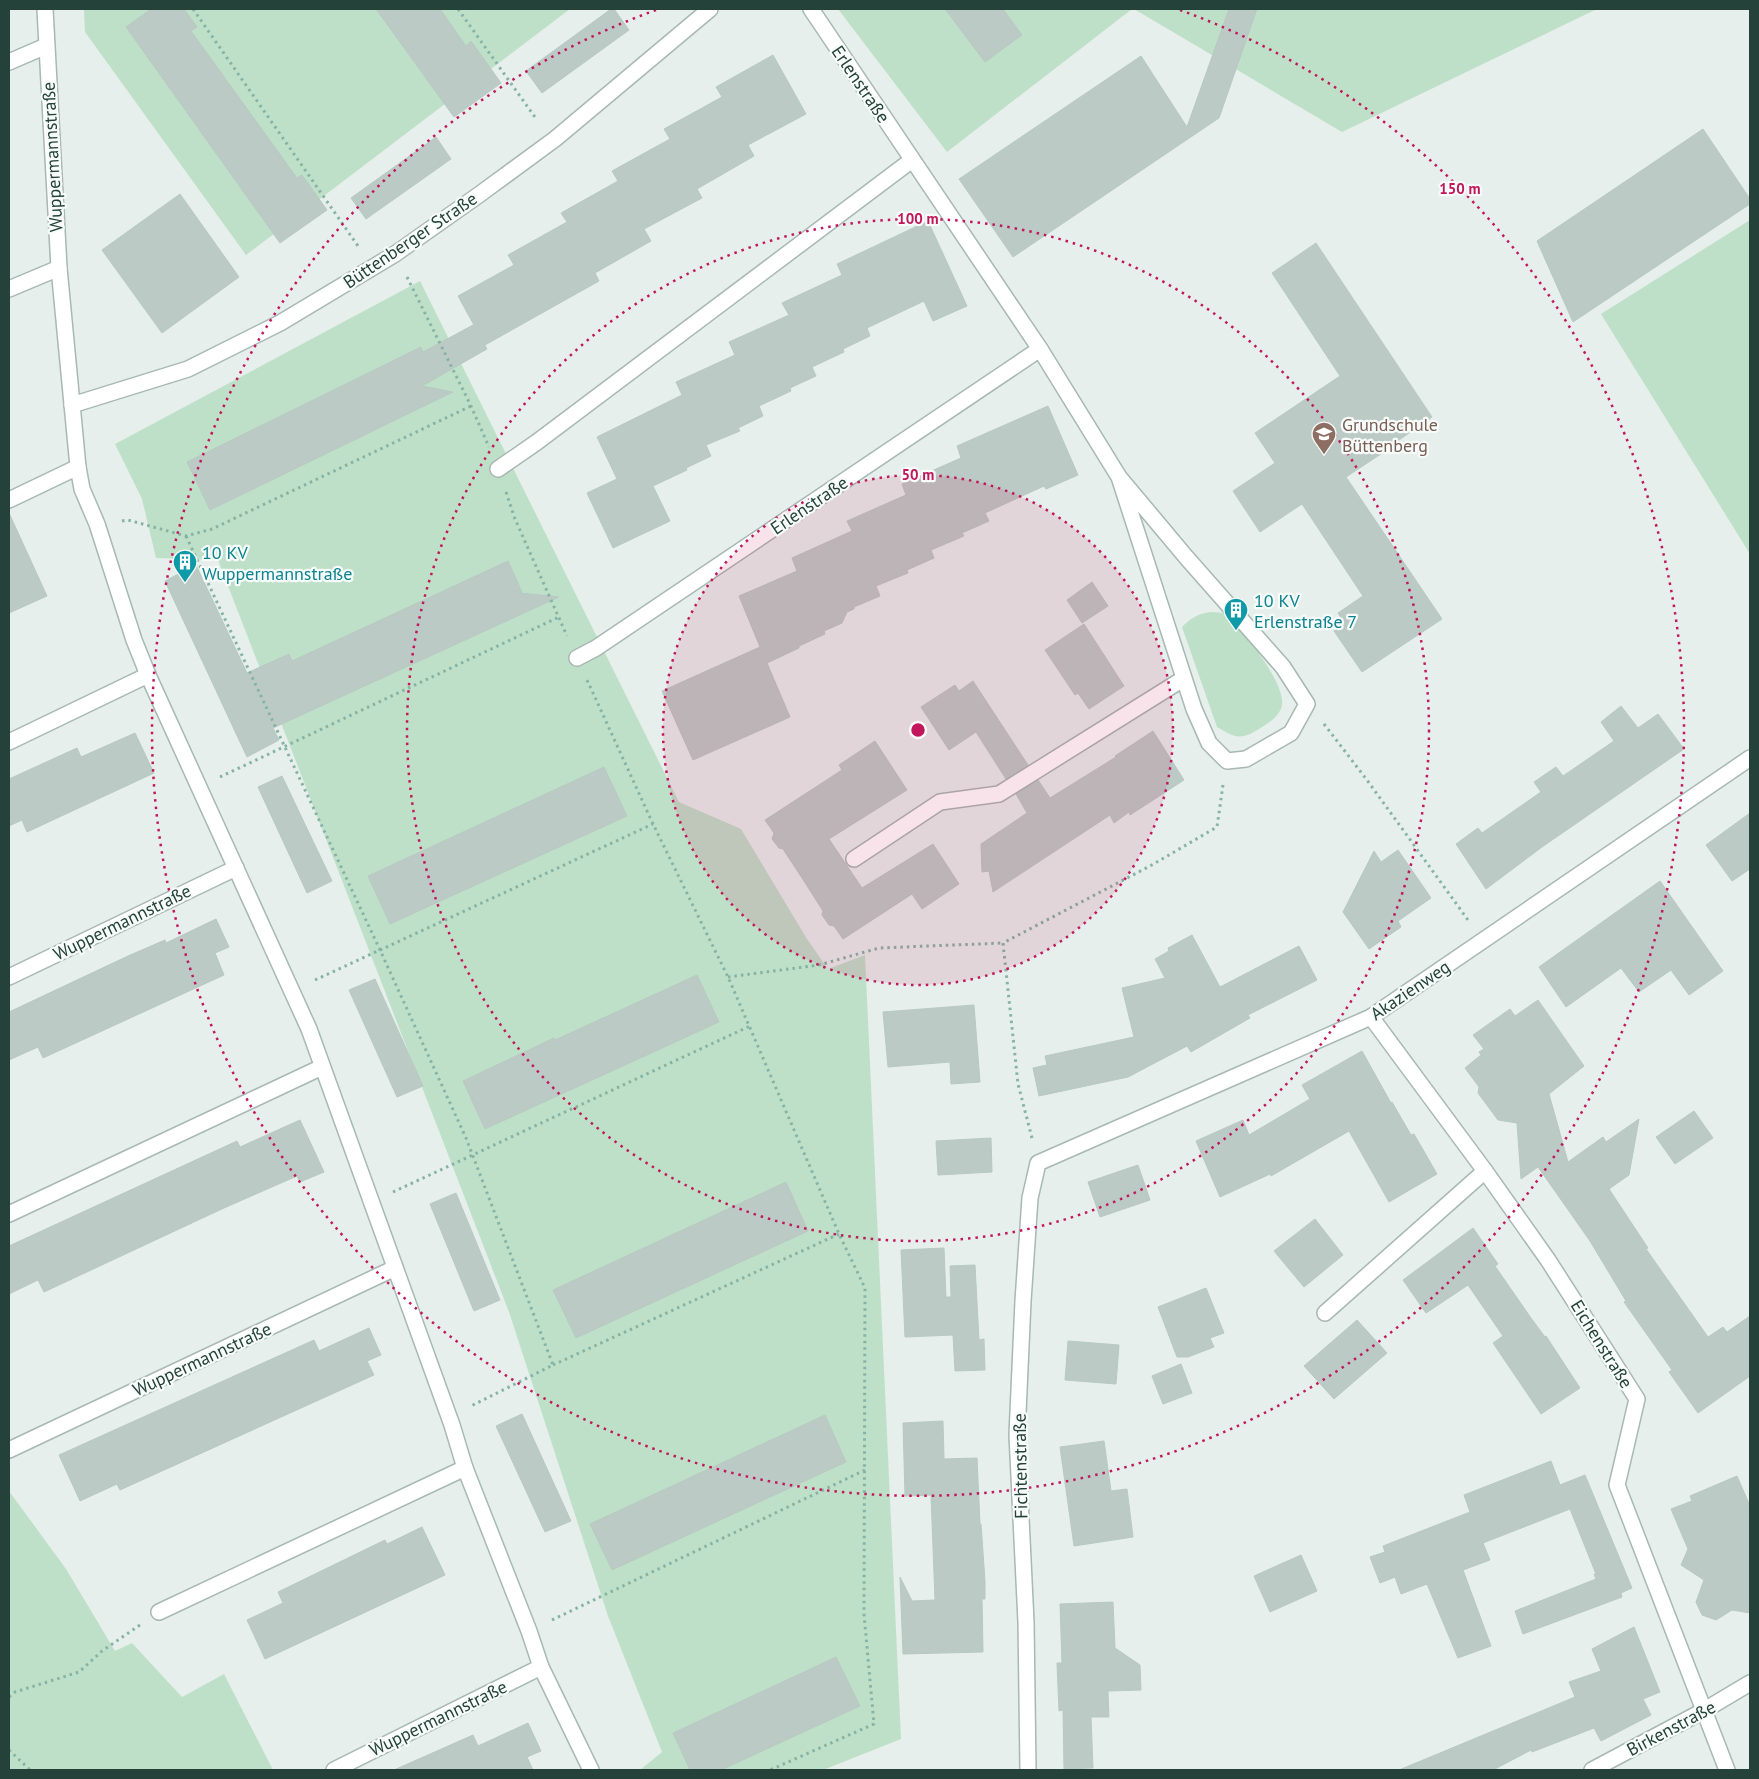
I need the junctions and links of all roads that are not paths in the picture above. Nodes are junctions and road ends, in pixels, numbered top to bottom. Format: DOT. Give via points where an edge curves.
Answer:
graph roads {
  1 [pos="45,9"];
  2 [pos="710,9"];
  3 [pos="811,9"];
  4 [pos="46,46"];
  5 [pos="9,62"];
  6 [pos="912,160"];
  7 [pos="59,268"];
  8 [pos="9,289"];
  9 [pos="1040,349"];
  10 [pos="72,405"];
  11 [pos="78,467"];
  12 [pos="498,469"];
  13 [pos="1119,477"];
  14 [pos="9,500"];
  15 [pos="577,658"];
  16 [pos="148,675"];
  17 [pos="1183,679"];
  18 [pos="9,742"];
  19 [pos="1750,758"];
  20 [pos="854,860"];
  21 [pos="236,868"];
  22 [pos="9,977"];
  23 [pos="1371,1018"];
  24 [pos="322,1067"];
  25 [pos="1038,1163"];
  26 [pos="1485,1171"];
  27 [pos="9,1214"];
  28 [pos="395,1268"];
  29 [pos="1325,1313"];
  30 [pos="9,1450"];
  31 [pos="465,1468"];
  32 [pos="159,1612"];
  33 [pos="542,1667"];
  34 [pos="1750,1684"];
  35 [pos="1703,1711"];
  36 [pos="334,1770"];
  37 [pos="591,1770"];
  38 [pos="1028,1770"];
  39 [pos="1592,1770"];
  40 [pos="1727,1770"];
  1 -- 4 [label="street, Wuppermannstraße"];
  2 -- 10 [label="street, Büttenberger Straße" via="552,141 395,254 280,323 188,370"];
  3 -- 6 [label="street, Erlenstraße"];
  4 -- 5 [label="street"];
  4 -- 7 [label="street, Wuppermannstraße"];
  6 -- 9 [label="street, Erlenstraße"];
  6 -- 12 [label="street"];
  7 -- 8 [label="street"];
  7 -- 10 [label="street, Wuppermannstraße"];
  9 -- 13 [label="street, Erlenstraße"];
  9 -- 15 [label="street, Erlenstraße"];
  10 -- 11 [label="street, Wuppermannstraße"];
  11 -- 14 [label="street"];
  11 -- 16 [label="street, Wuppermannstraße" via="82,489"];
  13 -- 17 [label="street, Erlenstraße"];
  13 -- 17 [label="street, Erlenstraße" via="1283,667 1307,704 1291,733 1246,759 1227,761 1209,743"];
  16 -- 18 [label="street"];
  16 -- 21 [label="street, Wuppermannstraße"];
  17 -- 20 [label="street" via="999,794 940,802"];
  19 -- 23 [label="street, Akazienweg"];
  21 -- 22 [label="street, Wuppermannstraße"];
  21 -- 24 [label="street, Wuppermannstraße" via="292,990"];
  23 -- 25 [label="street, Akazienweg"];
  23 -- 26 [label="street, Eichenstraße"];
  24 -- 27 [label="street"];
  24 -- 28 [label="street, Wuppermannstraße"];
  25 -- 38 [label="street, Fichtenstraße" via="1030,1198 1017,1435 1026,1622"];
  26 -- 29 [label="street"];
  26 -- 35 [label="street, Eichenstraße" via="1548,1260 1637,1399 1618,1485"];
  28 -- 30 [label="street, Wuppermannstraße"];
  28 -- 31 [label="street, Wuppermannstraße"];
  31 -- 32 [label="street"];
  31 -- 33 [label="street, Wuppermannstraße"];
  33 -- 36 [label="street, Wuppermannstraße"];
  33 -- 37 [label="street, Wuppermannstraße"];
  34 -- 35 [label="street, Birkenstraße"];
  35 -- 39 [label="street, Birkenstraße"];
  35 -- 40 [label="street, Eichenstraße"];
}
